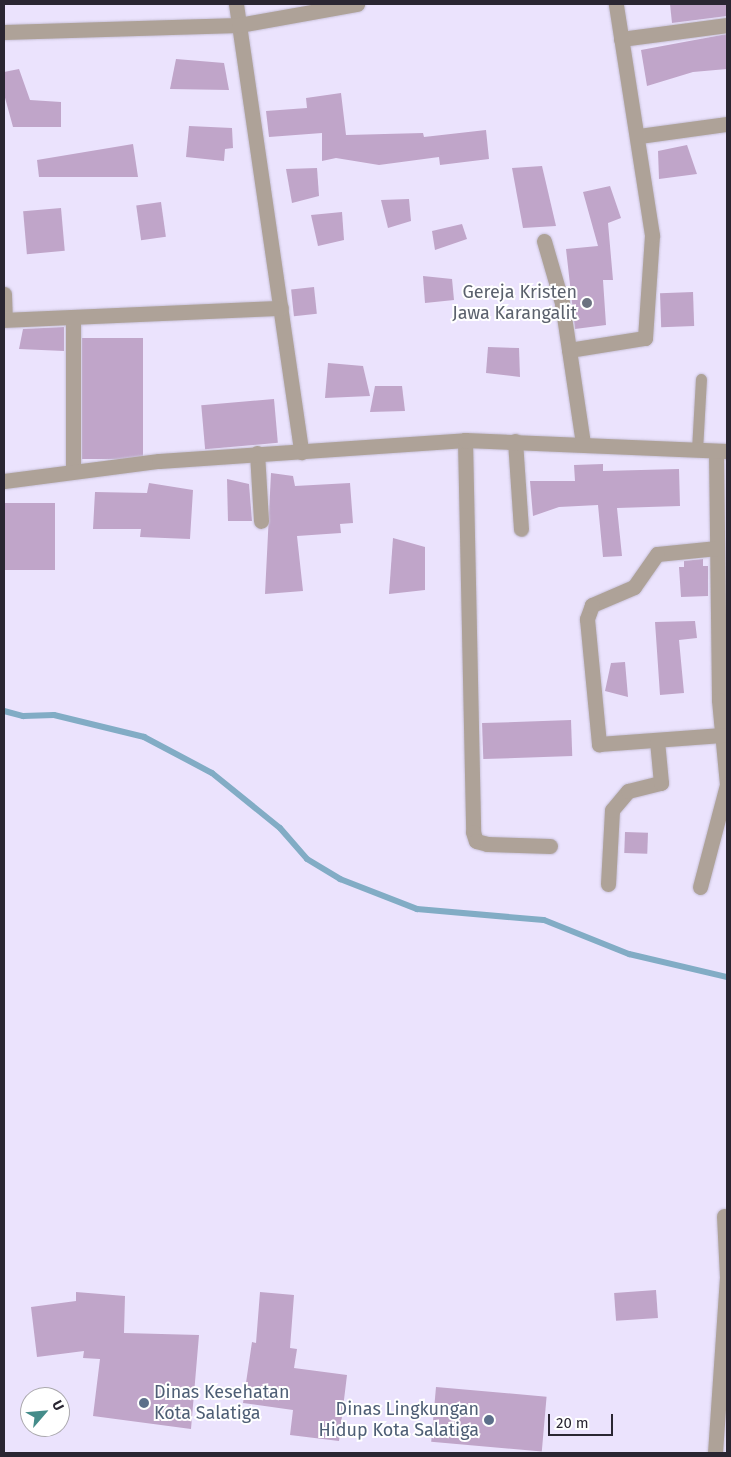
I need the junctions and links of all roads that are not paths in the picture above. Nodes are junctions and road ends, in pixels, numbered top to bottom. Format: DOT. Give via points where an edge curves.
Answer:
graph roads {
  1 [pos="236,4"];
  2 [pos="357,4"];
  3 [pos="616,4"];
  4 [pos="238,25"];
  5 [pos="727,25"];
  6 [pos="4,32"];
  7 [pos="621,40"];
  8 [pos="727,124"];
  9 [pos="639,136"];
  10 [pos="544,241"];
  11 [pos="4,294"];
  12 [pos="281,308"];
  13 [pos="73,317"];
  14 [pos="5,320"];
  15 [pos="569,350"];
  16 [pos="701,380"];
  17 [pos="465,440"];
  18 [pos="515,441"];
  19 [pos="583,443"];
  20 [pos="697,450"];
  21 [pos="722,451"];
  22 [pos="301,452"];
  23 [pos="257,453"];
  24 [pos="74,469"];
  25 [pos="4,481"];
  26 [pos="261,521"];
  27 [pos="521,528"];
  28 [pos="716,548"];
  29 [pos="722,735"];
  30 [pos="657,741"];
  31 [pos="727,785"];
  32 [pos="550,846"];
  33 [pos="608,884"];
  34 [pos="700,887"];
  35 [pos="724,1216"];
  36 [pos="727,1277"];
  37 [pos="715,1453"];
  1 -- 4 [label="street"];
  2 -- 4 [label="street"];
  3 -- 7 [label="street"];
  4 -- 6 [label="street"];
  4 -- 12 [label="street"];
  5 -- 7 [label="street"];
  7 -- 9 [label="street"];
  8 -- 9 [label="street"];
  9 -- 15 [label="street" via="652,234 645,338"];
  10 -- 15 [label="street" via="562,303"];
  11 -- 14 [label="street"];
  12 -- 13 [label="street"];
  12 -- 22 [label="street"];
  13 -- 14 [label="street"];
  13 -- 24 [label="street"];
  15 -- 19 [label="street"];
  16 -- 20 [label="lane"];
  17 -- 18 [label="street"];
  17 -- 22 [label="street"];
  17 -- 32 [label="street" via="473,832 476,841 488,844"];
  18 -- 19 [label="street"];
  18 -- 27 [label="street"];
  19 -- 20 [label="street"];
  20 -- 21 [label="street"];
  21 -- 28 [label="street"];
  22 -- 23 [label="street"];
  23 -- 24 [label="street"];
  23 -- 26 [label="street"];
  24 -- 25 [label="street" via="21,481"];
  28 -- 29 [label="street"];
  28 -- 30 [label="street" via="657,554 634,587 592,606 587,619 599,744"];
  29 -- 30 [label="street"];
  29 -- 31 [label="street"];
  30 -- 33 [label="street" via="661,783 628,791 612,810"];
  31 -- 34 [label="street"];
  35 -- 36 [label="street"];
  36 -- 37 [label="street"];
}
